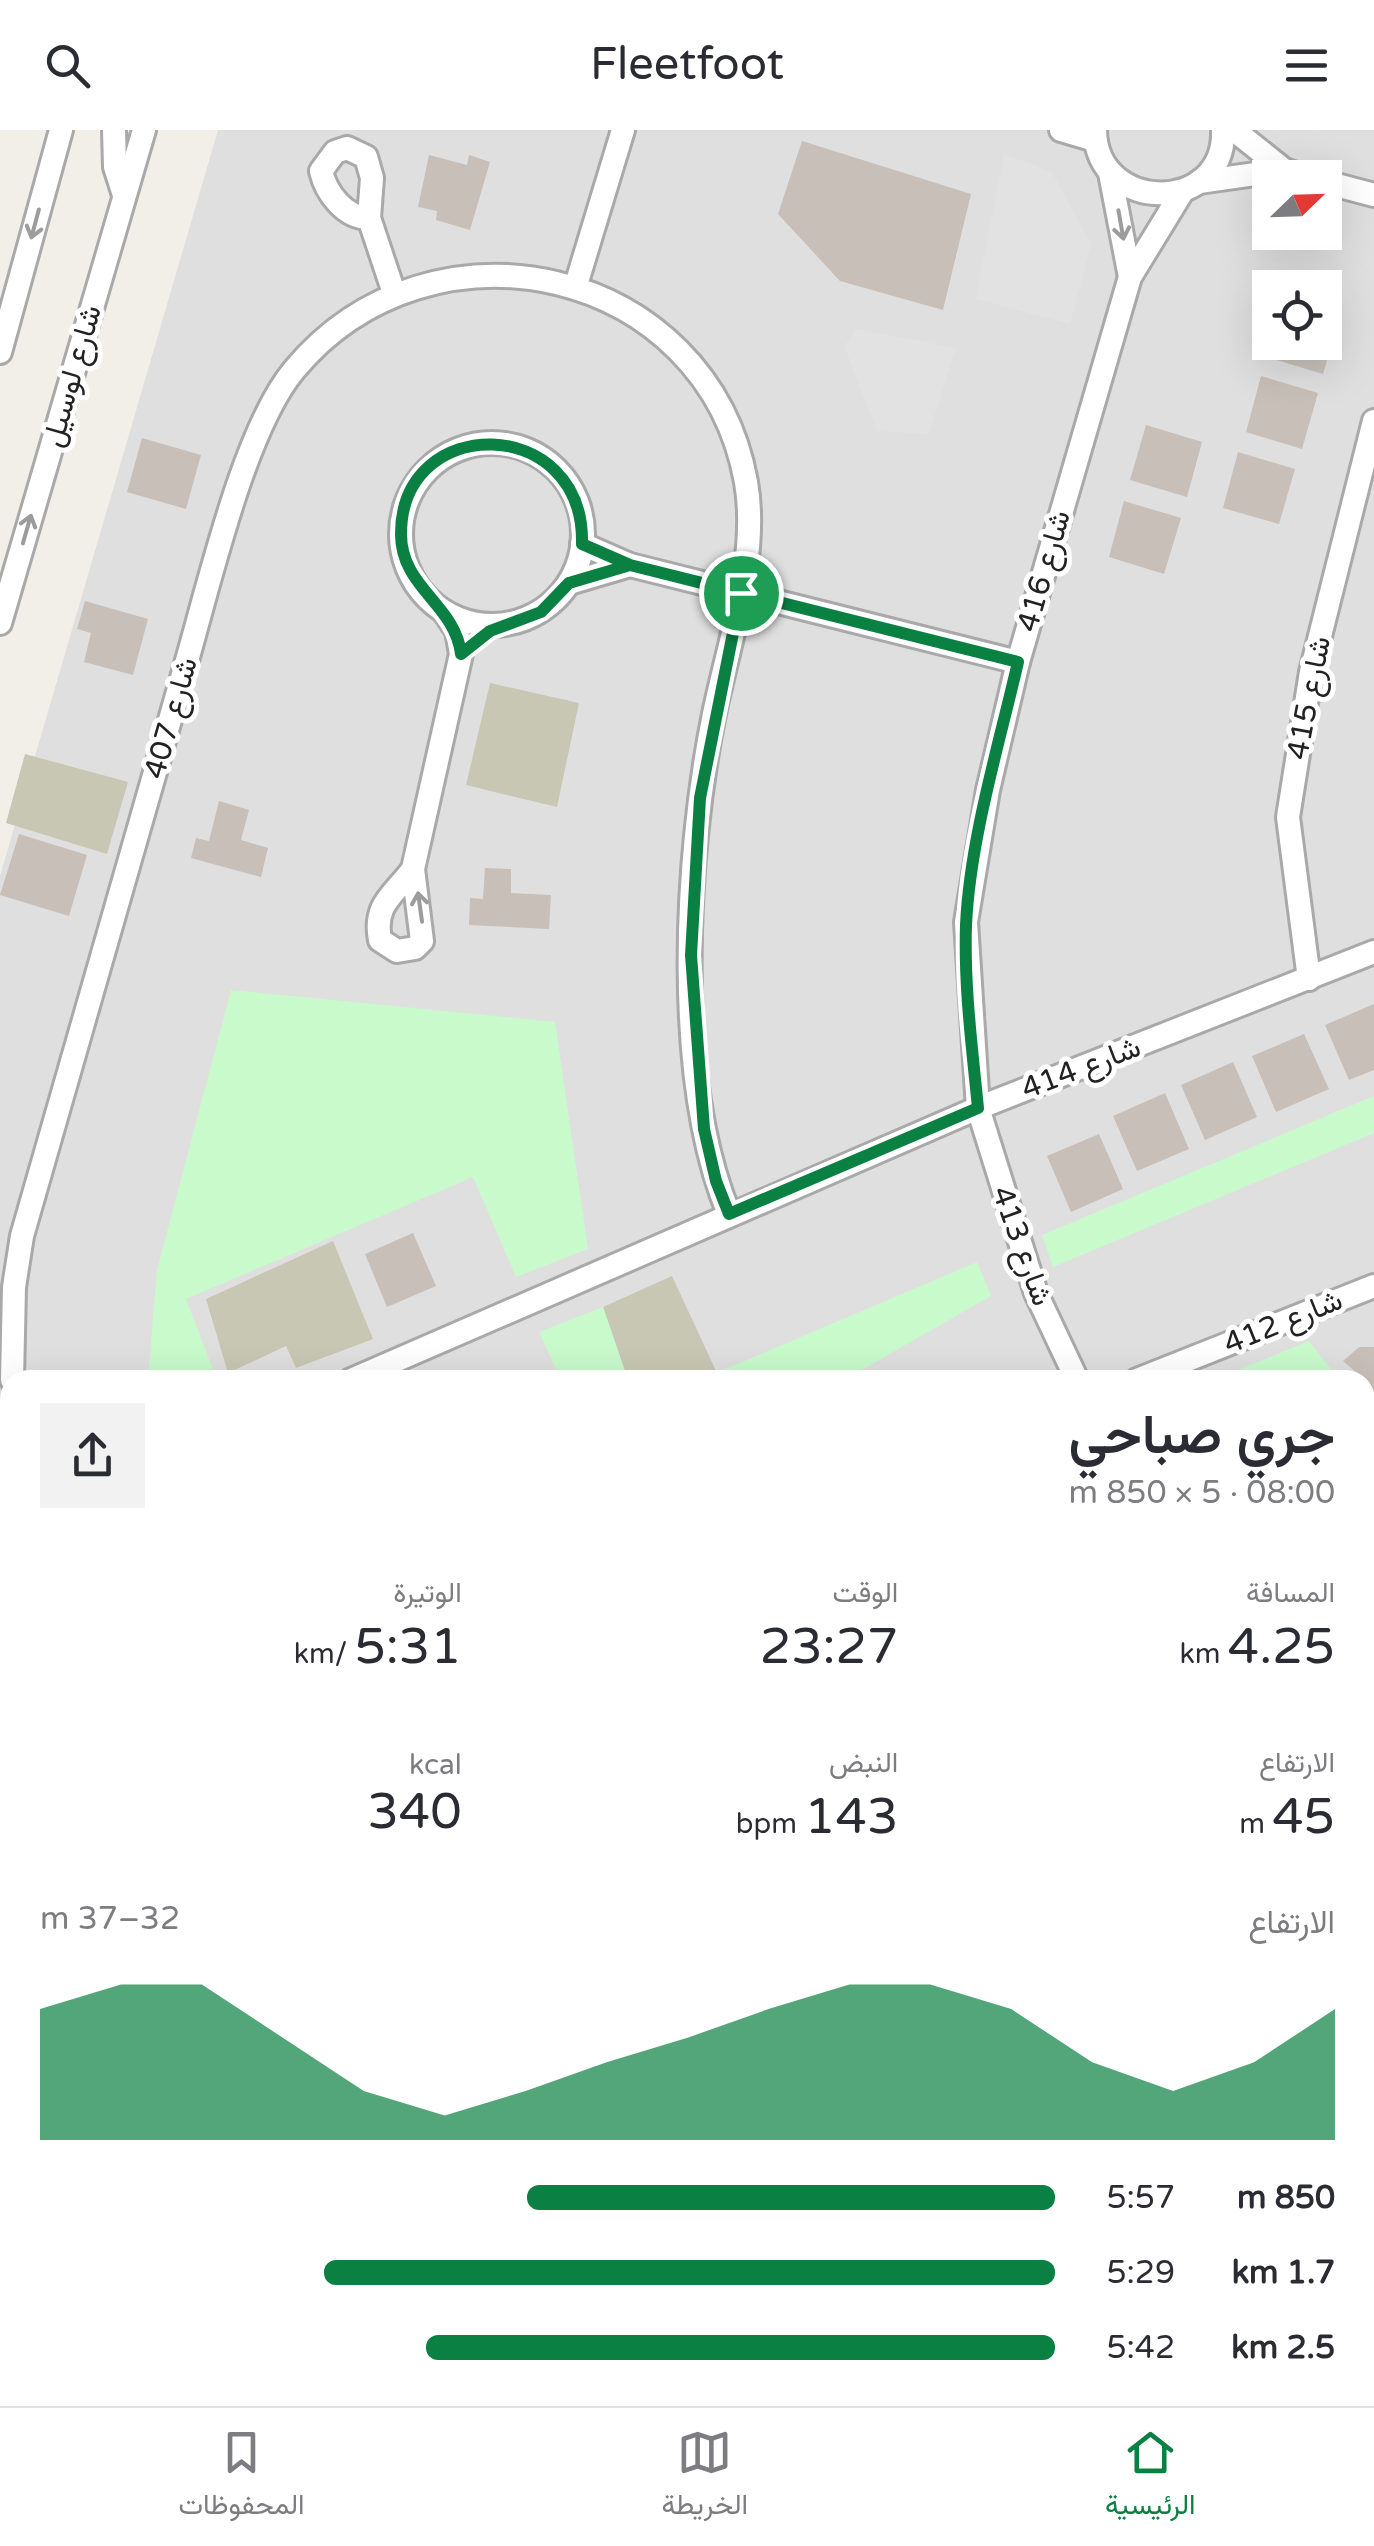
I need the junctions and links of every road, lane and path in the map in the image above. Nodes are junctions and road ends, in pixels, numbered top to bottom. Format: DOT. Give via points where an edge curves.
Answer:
graph roads {
  1 [pos="61,130"];
  2 [pos="114,130"];
  3 [pos="144,130"];
  4 [pos="623,130"];
  5 [pos="1061,130"];
  6 [pos="1223,130"];
  7 [pos="1234,130"];
  8 [pos="1095,135"];
  9 [pos="1272,160"];
  10 [pos="1110,173"];
  11 [pos="1252,176"];
  12 [pos="1190,187"];
  13 [pos="1342,187"];
  14 [pos="124,195"];
  15 [pos="1374,195"];
  16 [pos="369,218"];
  17 [pos="1130,277"];
  18 [pos="576,285"];
  19 [pos="394,293"];
  20 [pos="0,352"];
  21 [pos="1374,421"];
  22 [pos="582,544"];
  23 [pos="630,565"];
  24 [pos="569,583"];
  25 [pos="741,593"];
  26 [pos="445,612"];
  27 [pos="0,622"];
  28 [pos="502,625"];
  29 [pos="461,654"];
  30 [pos="1018,662"];
  31 [pos="414,869"];
  32 [pos="1374,952"];
  33 [pos="1309,979"];
  34 [pos="978,1108"];
  35 [pos="729,1214"];
  36 [pos="1374,1286"];
  37 [pos="12,1370"];
  38 [pos="373,1370"];
  39 [pos="1072,1370"];
  40 [pos="1162,1370"];
  1 -- 20 [label="street, one-way"];
  2 -- 14 [label="street"];
  3 -- 14 [label="street, شارع لوسيل"];
  4 -- 18 [label="street"];
  5 -- 8 [label="street"];
  6 -- 12 [label="street, شارع 416" via="1219,155"];
  7 -- 9 [label="street"];
  8 -- 10 [label="street, شارع 416"];
  10 -- 12 [label="street" via="1143,194"];
  10 -- 17 [label="street, شارع 416, one-way"];
  11 -- 12 [label="street"];
  12 -- 17 [label="street, شارع 416"];
  13 -- 15 [label="street"];
  27 -- 14 [label="street, شارع لوسيل, one-way"];
  16 -- 19 [label="street"];
  17 -- 30 [label="street, شارع 416"];
  18 -- 19 [label="street, شارع 407" via="479,275"];
  18 -- 25 [label="street, شارع 407" via="658,332 715,402 732,436 750,506"];
  19 -- 37 [label="street, شارع 407" via="319,342 266,415 220,546 22,1236"];
  21 -- 33 [label="street, شارع 415" via="1310,672 1288,817"];
  22 -- 23 [label="street"];
  22 -- 24 [label="street"];
  22 -- 26 [label="street" via="574,496 544,459 498,443 451,452 415,485 401,531 412,578"];
  23 -- 24 [label="street"];
  23 -- 25 [label="street"];
  24 -- 28 [label="street" via="541,612"];
  25 -- 30 [label="street"];
  25 -- 35 [label="street, شارع 407" via="700,798 691,955 704,1129"];
  26 -- 28 [label="street"];
  26 -- 29 [label="street"];
  28 -- 29 [label="street"];
  29 -- 31 [label="street"];
  30 -- 34 [label="street, شارع 416" via="966,922"];
  32 -- 33 [label="street, شارع 414"];
  33 -- 34 [label="street, شارع 414"];
  34 -- 35 [label="street, شارع 414"];
  34 -- 39 [label="street, شارع 413" via="1036,1293"];
  35 -- 38 [label="street, شارع 414"];
  36 -- 40 [label="street, شارع 412"];
}
